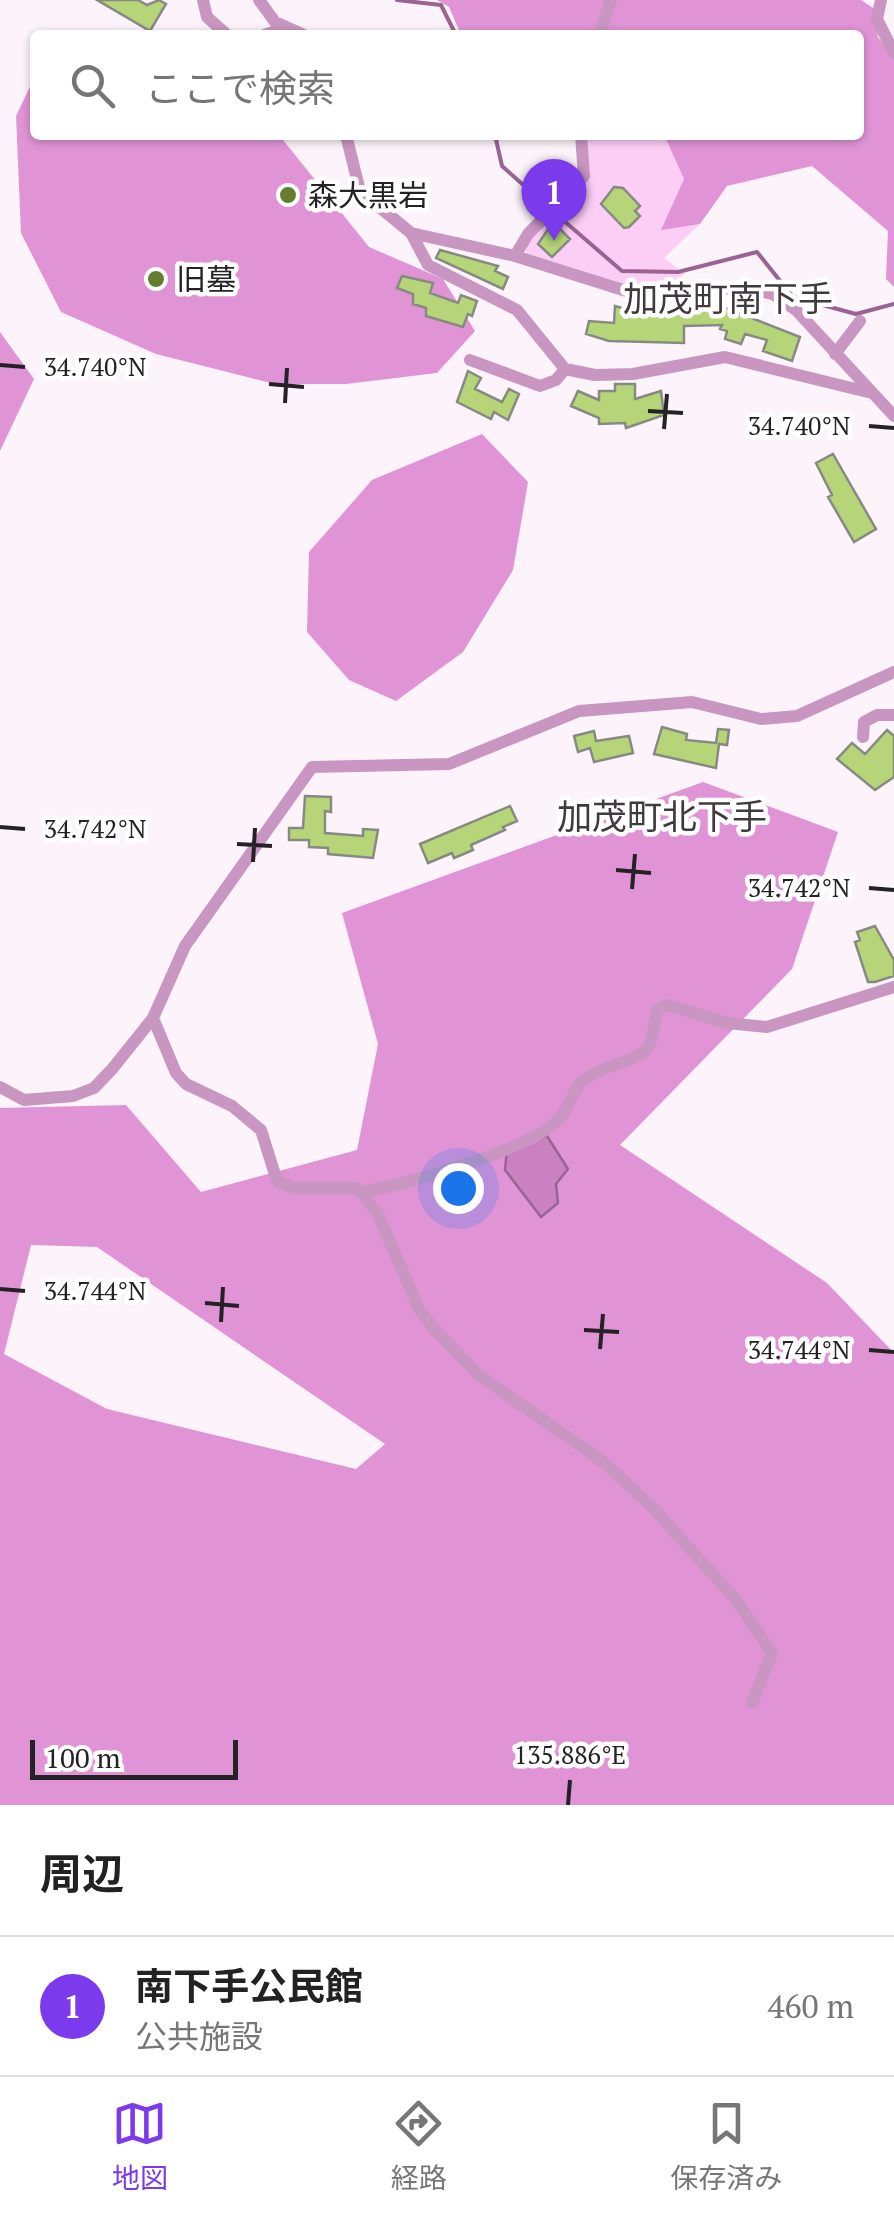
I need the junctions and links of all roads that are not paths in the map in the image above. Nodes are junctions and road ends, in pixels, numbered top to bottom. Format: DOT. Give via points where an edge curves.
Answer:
graph roads {
  1 [pos="204,0"];
  2 [pos="259,0"];
  3 [pos="610,0"];
  4 [pos="880,0"];
  5 [pos="285,28"];
  6 [pos="221,30"];
  7 [pos="279,30"];
  8 [pos="290,30"];
  9 [pos="601,30"];
  10 [pos="894,52"];
  11 [pos="347,140"];
  12 [pos="581,140"];
  13 [pos="411,233"];
  14 [pos="515,256"];
  15 [pos="860,321"];
  16 [pos="835,354"];
  17 [pos="470,360"];
  18 [pos="564,369"];
  19 [pos="872,393"];
  20 [pos="894,416"];
  21 [pos="894,672"];
  22 [pos="894,715"];
  23 [pos="863,738"];
  24 [pos="894,988"];
  25 [pos="153,1018"];
  26 [pos="0,1087"];
  27 [pos="362,1192"];
  28 [pos="752,1703"];
  1 -- 6 [label="street" via="207,17"];
  2 -- 5 [label="street"];
  3 -- 9 [label="street"];
  4 -- 10 [label="street" via="877,20"];
  5 -- 7 [label="street"];
  5 -- 8 [label="street"];
  11 -- 13 [label="street" via="360,191"];
  12 -- 14 [label="street" via="584,176"];
  13 -- 14 [label="street"];
  13 -- 18 [label="street" via="428,265 517,310"];
  14 -- 16 [label="street" via="639,295 758,289 796,310"];
  15 -- 16 [label="street"];
  16 -- 19 [label="street"];
  17 -- 18 [label="street" via="540,386"];
  18 -- 19 [label="street" via="633,374 724,357"];
  19 -- 20 [label="street"];
  21 -- 25 [label="street" via="797,716 761,719 692,702 580,711 448,764 312,767 185,946"];
  22 -- 23 [label="street" via="864,722"];
  24 -- 27 [label="street" via="767,1027 667,1005 657,1010 641,1054 603,1066 580,1084 559,1120 538,1136 417,1183"];
  25 -- 26 [label="street" via="94,1088 42,1101"];
  25 -- 27 [label="street" via="186,1084 232,1106 261,1130 277,1181"];
  27 -- 28 [label="street" via="435,1330 480,1376 605,1463 737,1601 772,1653"];
}
